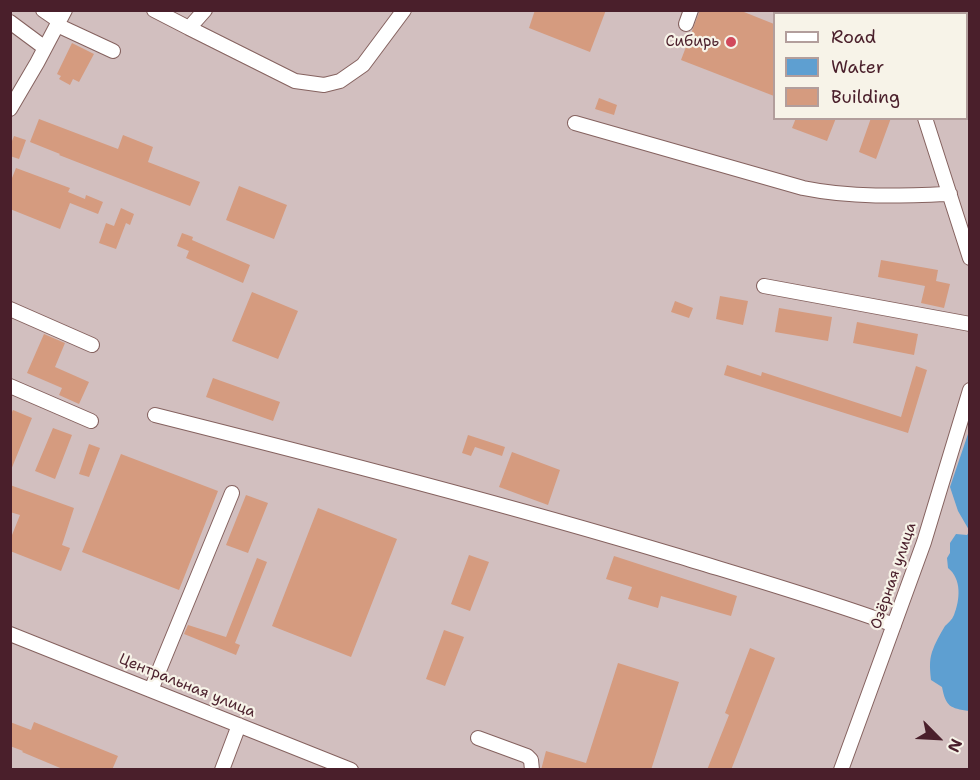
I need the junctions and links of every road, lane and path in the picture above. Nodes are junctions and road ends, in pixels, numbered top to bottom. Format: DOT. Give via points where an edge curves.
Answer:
graph roads {
  1 [pos="43,10"];
  2 [pos="154,10"];
  3 [pos="205,10"];
  4 [pos="404,10"];
  5 [pos="60,19"];
  6 [pos="10,22"];
  7 [pos="189,28"];
  8 [pos="45,48"];
  9 [pos="114,51"];
  10 [pos="10,109"];
  11 [pos="926,120"];
  12 [pos="574,123"];
  13 [pos="950,194"];
  14 [pos="969,258"];
  15 [pos="764,286"];
  16 [pos="10,309"];
  17 [pos="969,324"];
  18 [pos="92,345"];
  19 [pos="10,386"];
  20 [pos="969,390"];
  21 [pos="155,415"];
  22 [pos="91,421"];
  23 [pos="232,493"];
  24 [pos="894,625"];
  25 [pos="10,634"];
  26 [pos="151,690"];
  27 [pos="239,725"];
  28 [pos="478,738"];
  29 [pos="222,770"];
  30 [pos="351,770"];
  31 [pos="532,770"];
  32 [pos="841,770"];
  1 -- 5 [label="street"];
  2 -- 7 [label="street"];
  3 -- 7 [label="street"];
  4 -- 7 [label="street" via="363,65 339,81 324,85 296,81"];
  5 -- 8 [label="street"];
  5 -- 9 [label="street"];
  6 -- 8 [label="street"];
  8 -- 10 [label="street"];
  11 -- 13 [label="street"];
  12 -- 13 [label="street" via="829,194"];
  13 -- 14 [label="street"];
  15 -- 17 [label="street"];
  16 -- 18 [label="street"];
  19 -- 22 [label="street"];
  20 -- 24 [label="street, Озёрная улица"];
  21 -- 24 [label="street" via="569,523"];
  23 -- 26 [label="street"];
  24 -- 32 [label="street, Озёрная улица"];
  25 -- 26 [label="street, Центральная улица"];
  26 -- 27 [label="street, Центральная улица"];
  27 -- 29 [label="street"];
  27 -- 30 [label="street, Центральная улица"];
  28 -- 31 [label="street" via="527,756"];
}
